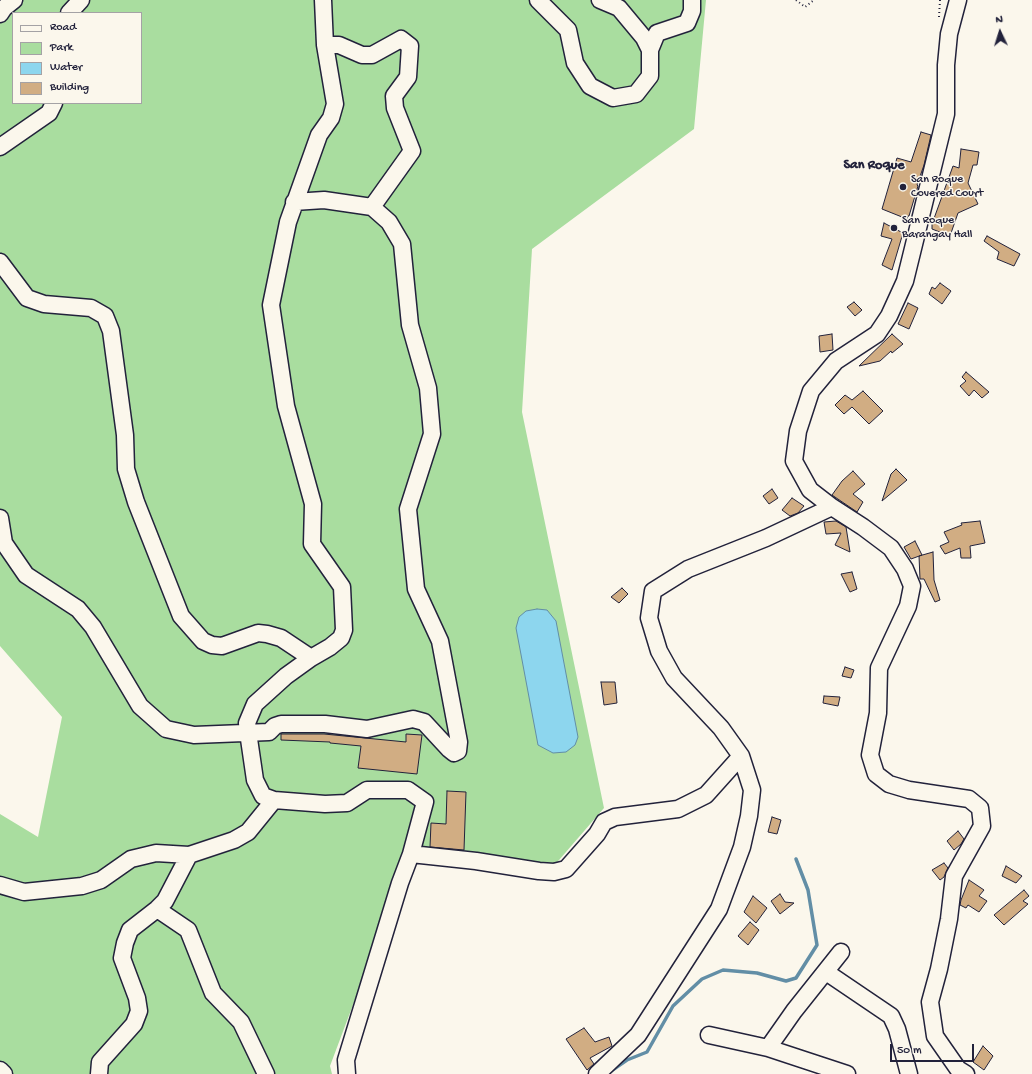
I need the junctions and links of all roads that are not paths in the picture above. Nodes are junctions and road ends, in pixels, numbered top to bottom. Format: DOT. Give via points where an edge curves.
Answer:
graph roads {
  1 [pos="14,0"];
  2 [pos="81,0"];
  3 [pos="323,0"];
  4 [pos="538,0"];
  5 [pos="600,0"];
  6 [pos="692,0"];
  7 [pos="958,0"];
  8 [pos="70,12"];
  9 [pos="0,14"];
  10 [pos="325,45"];
  11 [pos="650,50"];
  12 [pos="54,104"];
  13 [pos="0,147"];
  14 [pos="294,202"];
  15 [pos="372,207"];
  16 [pos="0,262"];
  17 [pos="832,507"];
  18 [pos="0,518"];
  19 [pos="311,658"];
  20 [pos="248,732"];
  21 [pos="741,756"];
  22 [pos="274,800"];
  23 [pos="189,855"];
  24 [pos="418,855"];
  25 [pos="0,885"];
  26 [pos="158,909"];
  27 [pos="841,952"];
  28 [pos="826,972"];
  29 [pos="709,1035"];
  30 [pos="768,1048"];
  31 [pos="0,1070"];
  32 [pos="843,1073"];
  33 [pos="4,1074"];
  34 [pos="99,1074"];
  35 [pos="266,1074"];
  36 [pos="347,1074"];
  37 [pos="597,1074"];
  38 [pos="909,1074"];
  39 [pos="966,1074"];
  1 -- 9 [label="street"];
  2 -- 8 [label="street"];
  3 -- 10 [label="street"];
  4 -- 11 [label="street" via="568,30 575,63 590,86 613,98 636,94 650,76"];
  5 -- 11 [label="street" via="619,8 644,38"];
  6 -- 11 [label="street" via="692,11 687,23 657,33"];
  7 -- 17 [label="street" via="949,34 946,114 905,281 889,316 876,334 836,361 811,391 798,431 794,461 810,490"];
  10 -- 14 [label="street" via="334,104 331,118 319,135"];
  10 -- 15 [label="street" via="339,45 372,55 401,39 410,46 408,77 394,96 395,108 412,151"];
  12 -- 13 [label="street" via="49,113"];
  14 -- 15 [label="street" via="324,200"];
  14 -- 19 [label="street" via="271,305 286,406 313,504 312,544 342,587 344,630 341,638"];
  15 -- 20 [label="street" via="389,222 402,244 410,324 428,388 432,434 408,509 416,589 440,641 459,742 458,751 454,753 424,722 413,718 367,729 325,724 281,724 269,732"];
  16 -- 19 [label="street" via="27,298 44,304 91,308 105,316 111,331 125,435 126,469 136,502 181,616 203,641 212,646 222,646 258,633 267,634 281,638"];
  17 -- 21 [label="street" via="766,538 688,569 653,591 650,618 659,652 674,678 721,728"];
  17 -- 39 [label="street" via="891,548 905,569 912,586 908,606 880,668 878,713 870,755 876,774 890,784 909,790 969,799 980,808 982,826 954,876 950,919 930,1002 935,1036 958,1069"];
  18 -- 20 [label="street" via="4,543 26,575 78,609 92,627 140,706 166,729 194,735"];
  19 -- 20 [label="street" via="255,704 247,723"];
  20 -- 22 [label="street" via="255,780 263,796"];
  21 -- 24 [label="street" via="706,795 678,809 615,817 604,822 597,834 566,869 554,872 539,871"];
  21 -- 37 [label="street" via="752,790 750,816 742,847 719,908 638,1035"];
  22 -- 23 [label="street" via="248,832 234,840"];
  22 -- 24 [label="street" via="347,803 367,790 408,790 425,802"];
  23 -- 25 [label="street" via="156,854 131,859 101,880 82,886 24,892"];
  23 -- 26 [label="street" via="165,901"];
  24 -- 36 [label="street" via="400,883 346,1060"];
  26 -- 34 [label="street" via="130,930 125,943 122,958 137,998 139,1011 134,1024 100,1062"];
  26 -- 35 [label="street" via="188,930 213,993 241,1022"];
  27 -- 28 [label="street"];
  28 -- 30 [label="street"];
  28 -- 38 [label="street" via="891,1016"];
  29 -- 30 [label="street"];
  30 -- 32 [label="street"];
  31 -- 33 [label="street"];
}
